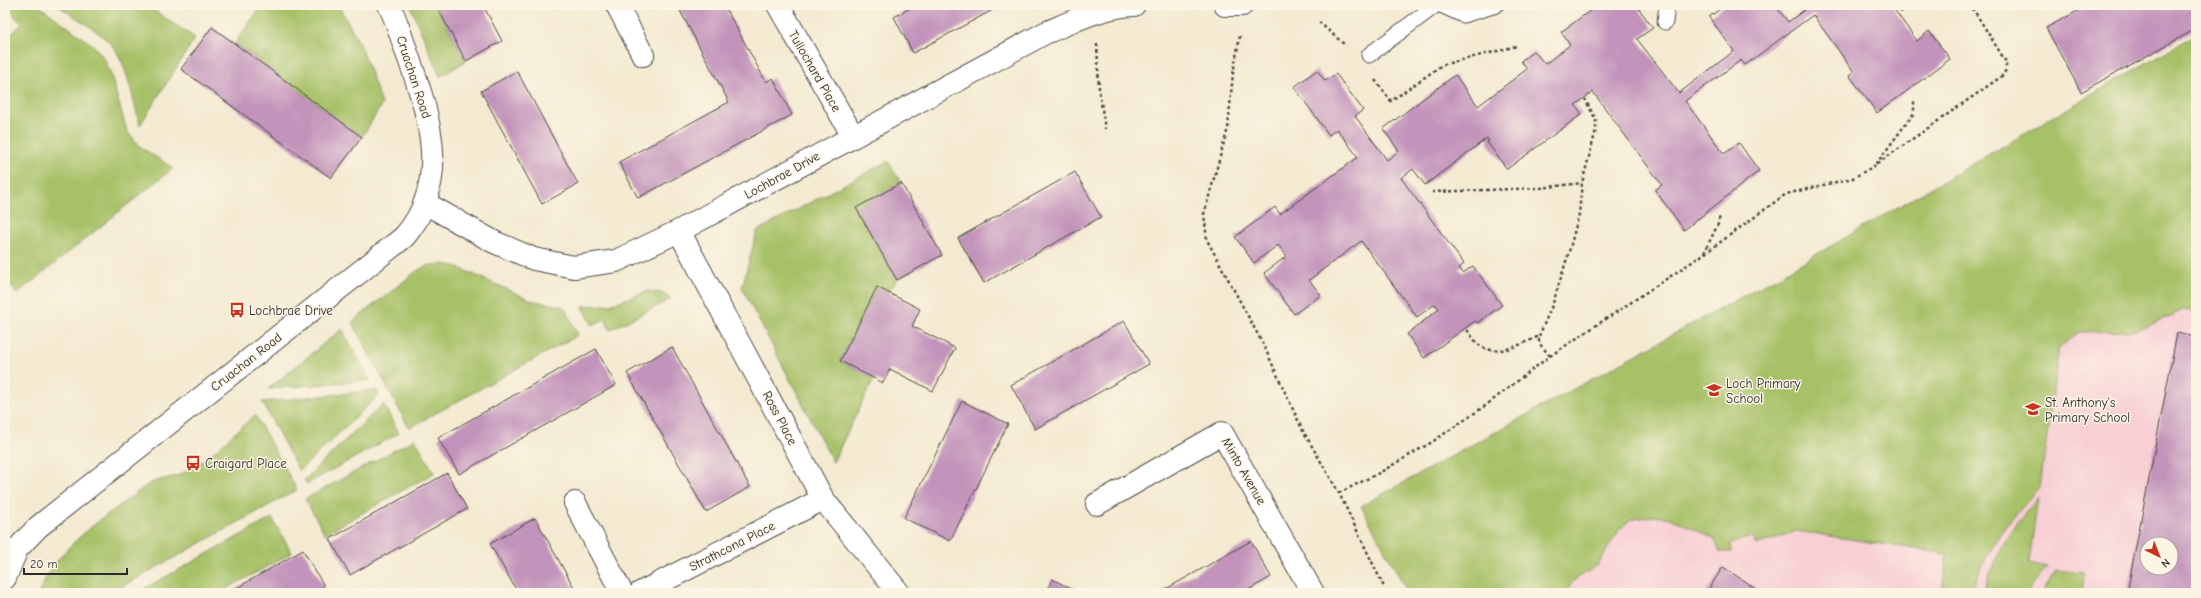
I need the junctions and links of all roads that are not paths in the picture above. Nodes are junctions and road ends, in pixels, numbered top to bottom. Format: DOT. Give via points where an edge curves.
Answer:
graph roads {
  1 [pos="389,5"];
  2 [pos="617,5"];
  3 [pos="778,5"];
  4 [pos="1124,5"];
  5 [pos="1225,5"];
  6 [pos="1242,5"];
  7 [pos="1436,5"];
  8 [pos="1441,5"];
  9 [pos="1496,5"];
  10 [pos="1668,5"];
  11 [pos="1666,22"];
  12 [pos="643,54"];
  13 [pos="1370,55"];
  14 [pos="852,136"];
  15 [pos="425,203"];
  16 [pos="679,231"];
  17 [pos="823,499"];
  18 [pos="575,503"];
  19 [pos="1097,504"];
  20 [pos="11,545"];
  21 [pos="5,578"];
  22 [pos="622,593"];
  23 [pos="640,593"];
  24 [pos="899,593"];
  25 [pos="1314,593"];
  1 -- 15 [label="street, Cruachan Road" via="423,98 430,131 433,171 431,188"];
  2 -- 12 [label="street"];
  3 -- 14 [label="street, Tullochard Place"];
  4 -- 14 [label="street, Lochbrae Drive" via="1084,16 1045,33"];
  5 -- 6 [label="street"];
  7 -- 13 [label="lane"];
  8 -- 9 [label="lane" via="1463,15"];
  10 -- 11 [label="lane"];
  14 -- 16 [label="street, Lochbrae Drive"];
  15 -- 16 [label="street, Lochbrae Drive" via="494,242 528,256 574,266 616,261"];
  15 -- 20 [label="street, Cruachan Road" via="414,225 404,237 38,527"];
  16 -- 17 [label="street, Ross Place"];
  17 -- 23 [label="street, Strathcona Place"];
  17 -- 24 [label="street, Ross Place"];
  18 -- 22 [label="street"];
  19 -- 25 [label="street, Minto Avenue" via="1222,432"];
  20 -- 21 [label="street, Cruachan Road"];
}
